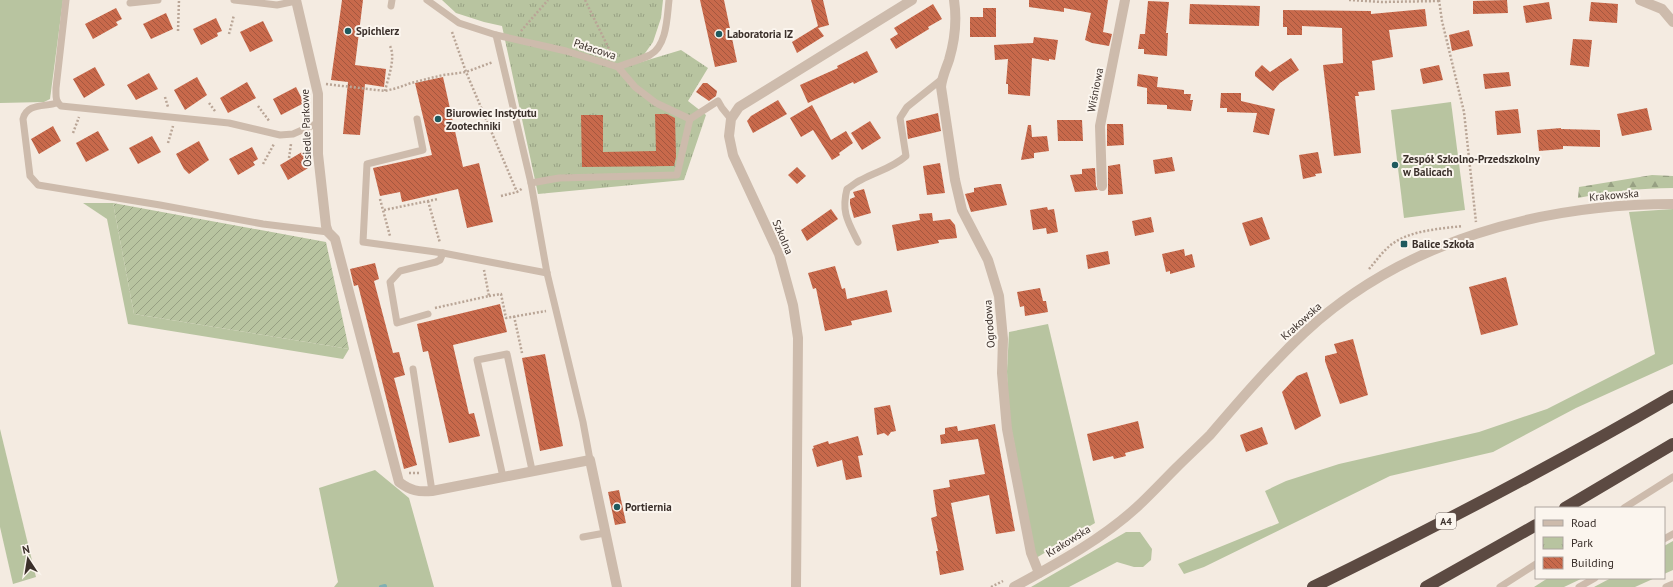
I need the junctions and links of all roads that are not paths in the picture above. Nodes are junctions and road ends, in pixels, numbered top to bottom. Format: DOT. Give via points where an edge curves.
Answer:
graph roads {
  1 [pos="66,0"];
  2 [pos="158,0"];
  3 [pos="234,0"];
  4 [pos="296,0"];
  5 [pos="427,0"];
  6 [pos="669,0"];
  7 [pos="912,0"];
  8 [pos="954,0"];
  9 [pos="1125,0"];
  10 [pos="1640,0"];
  11 [pos="130,3"];
  12 [pos="1662,5"];
  13 [pos="1673,22"];
  14 [pos="496,35"];
  15 [pos="618,67"];
  16 [pos="942,79"];
  17 [pos="57,103"];
  18 [pos="417,119"];
  19 [pos="690,119"];
  20 [pos="731,119"];
  21 [pos="318,123"];
  22 [pos="531,182"];
  23 [pos="1102,186"];
  24 [pos="1673,204"];
  25 [pos="328,232"];
  26 [pos="858,242"];
  27 [pos="444,253"];
  28 [pos="547,273"];
  29 [pos="428,314"];
  30 [pos="413,369"];
  31 [pos="1673,396"];
  32 [pos="1673,444"];
  33 [pos="590,460"];
  34 [pos="532,470"];
  35 [pos="502,477"];
  36 [pos="1673,477"];
  37 [pos="432,490"];
  38 [pos="1567,507"];
  39 [pos="1626,507"];
  40 [pos="1535,526"];
  41 [pos="605,533"];
  42 [pos="584,537"];
  43 [pos="1535,565"];
  44 [pos="1039,573"];
  45 [pos="1593,579"];
  46 [pos="1011,582"];
  47 [pos="1673,584"];
  48 [pos="617,587"];
  49 [pos="796,587"];
  50 [pos="1312,587"];
  51 [pos="1426,587"];
  52 [pos="1500,587"];
  53 [pos="1579,587"];
  54 [pos="1666,587"];
  1 -- 17 [label="lane" via="56,88"];
  2 -- 11 [label="lane"];
  3 -- 4 [label="lane" via="277,5"];
  4 -- 21 [label="street, Osiedle Parkowe" via="316,82"];
  5 -- 14 [label="lane, Pałacowa" via="459,23"];
  6 -- 15 [label="lane" via="661,45 652,54"];
  7 -- 20 [label="street" via="739,107"];
  8 -- 16 [label="street, Ogrodowa" via="955,32"];
  9 -- 23 [label="street, Wiśniowa" via="1100,126"];
  10 -- 12 [label="street"];
  12 -- 13 [label="street"];
  14 -- 15 [label="lane, Pałacowa" via="566,51"];
  14 -- 22 [label="lane"];
  15 -- 19 [label="lane, Pałacowa" via="635,87 656,103"];
  16 -- 26 [label="lane" via="907,107 900,118 906,156 898,163 860,180 847,189 844,203 849,224"];
  16 -- 44 [label="street, Ogrodowa" via="941,87 955,180 962,210 988,260 999,296 1007,429 1031,553"];
  17 -- 21 [label="lane" via="82,109 230,123 280,134 293,134"];
  17 -- 25 [label="lane" via="31,107 23,119 30,176 38,185 263,224"];
  18 -- 27 [label="lane" via="423,150 367,164 363,242"];
  19 -- 20 [label="lane" via="718,101"];
  19 -- 22 [label="lane" via="676,175 559,178"];
  20 -- 49 [label="street, Szkolna" via="733,155 779,254 793,305 798,338"];
  21 -- 25 [label="street, Osiedle Parkowe" via="318,154"];
  22 -- 28 [label="lane"];
  24 -- 44 [label="street, Krakowska" via="1574,211 1477,228 1411,260 1361,289 1305,332 1280,356 1208,437 1136,508 1093,540"];
  25 -- 37 [label="street, Osiedle Parkowe" via="335,239 397,478 408,489"];
  27 -- 28 [label="lane"];
  27 -- 29 [label="lane" via="436,262 400,271 390,282 397,323"];
  28 -- 33 [label="lane"];
  30 -- 37 [label="lane"];
  31 -- 50 [label="highway, A4" via="1472,508"];
  32 -- 38 [label="highway"];
  33 -- 34 [label="street, Osiedle Parkowe"];
  33 -- 41 [label="street"];
  34 -- 35 [label="street, Osiedle Parkowe"];
  34 -- 35 [label="lane" via="507,354 477,360"];
  35 -- 37 [label="street, Osiedle Parkowe"];
  36 -- 39 [label="lane"];
  40 -- 51 [label="highway"];
  41 -- 42 [label="lane"];
  41 -- 48 [label="street"];
  43 -- 52 [label="lane"];
  44 -- 46 [label="street, Krakowska"];
  45 -- 53 [label="lane"];
  47 -- 54 [label="lane"];
}
